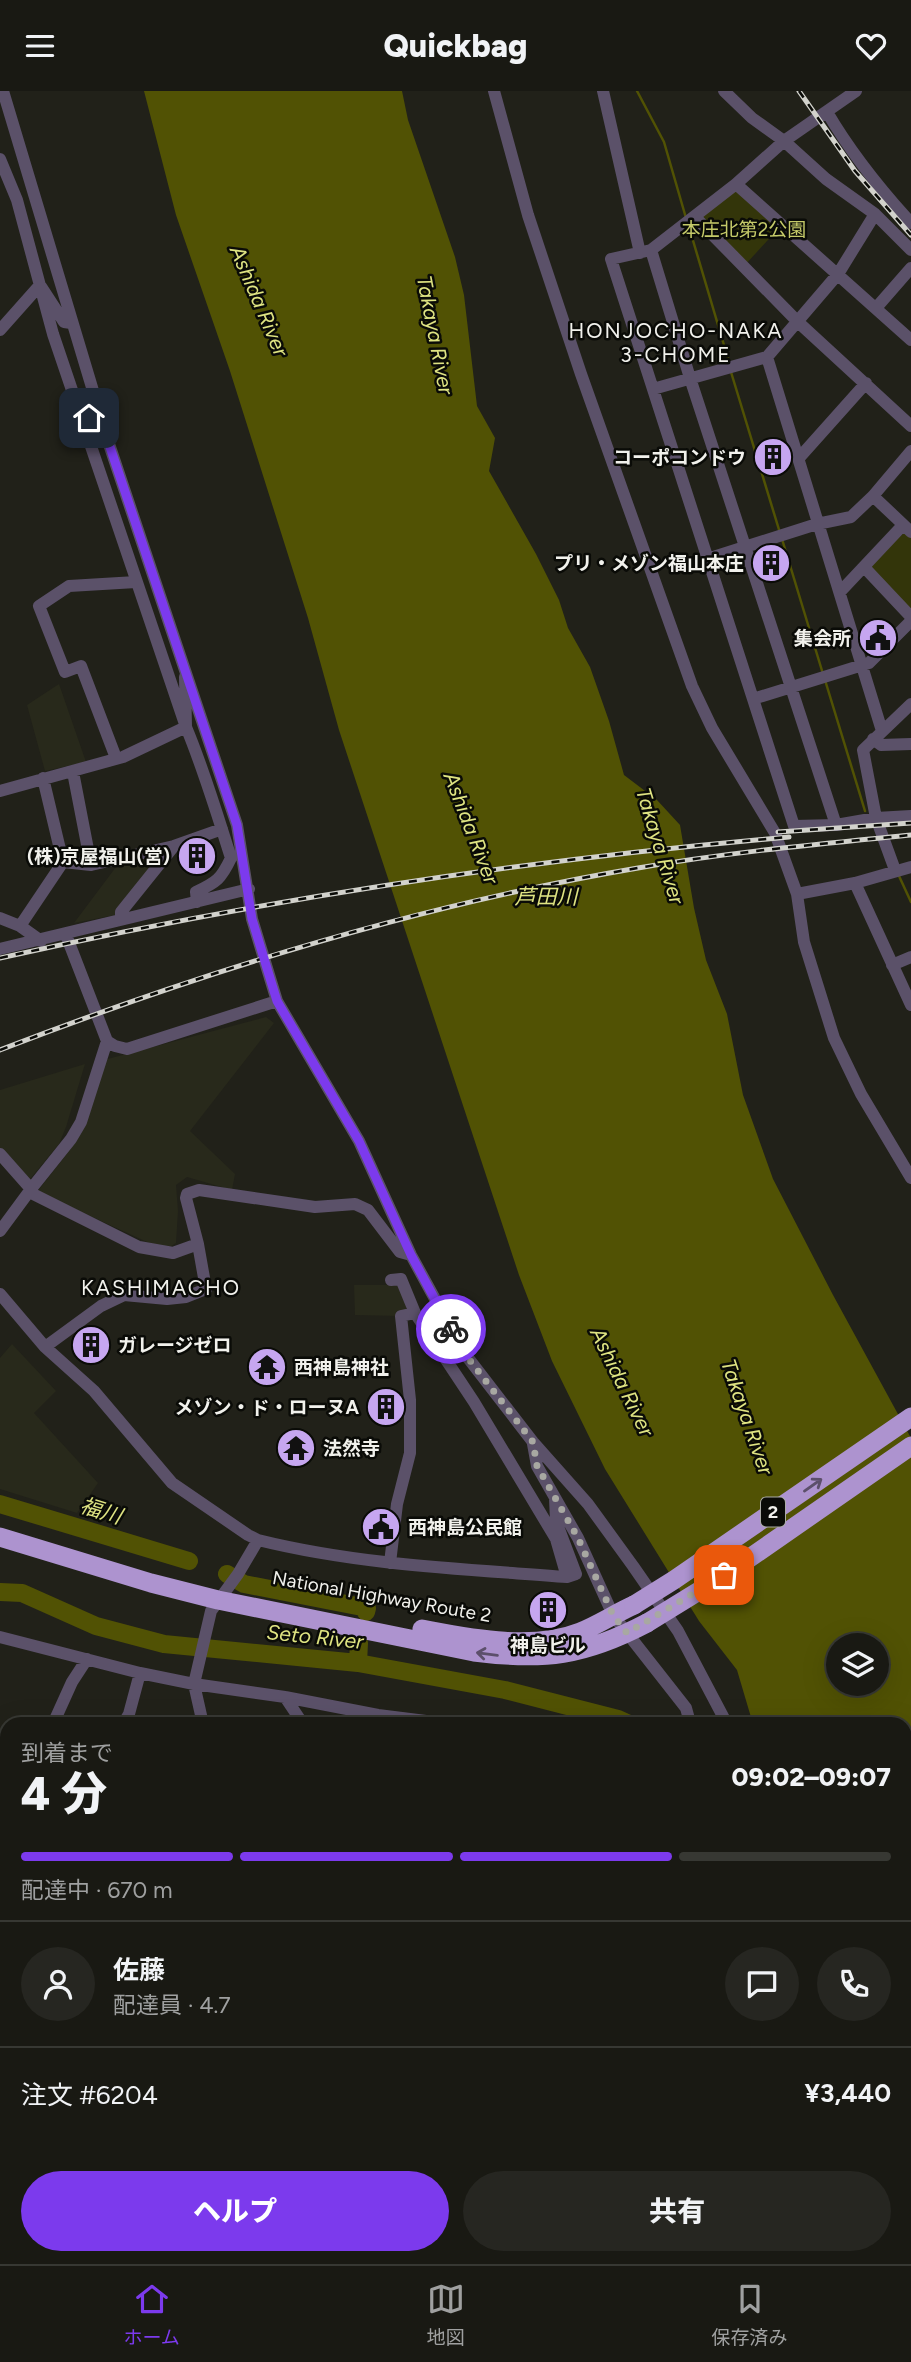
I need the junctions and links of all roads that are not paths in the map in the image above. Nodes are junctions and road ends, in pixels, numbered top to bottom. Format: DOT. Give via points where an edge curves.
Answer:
graph roads {
  1 [pos="3,91"];
  2 [pos="494,91"];
  3 [pos="603,91"];
  4 [pos="724,91"];
  5 [pos="856,91"];
  6 [pos="827,112"];
  7 [pos="784,141"];
  8 [pos="0,158"];
  9 [pos="736,184"];
  10 [pos="39,214"];
  11 [pos="875,214"];
  12 [pos="910,220"];
  13 [pos="690,221"];
  14 [pos="911,250"];
  15 [pos="645,252"];
  16 [pos="911,268"];
  17 [pos="838,274"];
  18 [pos="40,285"];
  19 [pos="876,308"];
  20 [pos="798,322"];
  21 [pos="71,323"];
  22 [pos="0,330"];
  23 [pos="911,340"];
  24 [pos="766,356"];
  25 [pos="690,378"];
  26 [pos="866,383"];
  27 [pos="653,389"];
  28 [pos="73,392"];
  29 [pos="911,426"];
  30 [pos="109,444"];
  31 [pos="911,451"];
  32 [pos="799,458"];
  33 [pos="873,496"];
  34 [pos="817,524"];
  35 [pos="907,528"];
  36 [pos="122,538"];
  37 [pos="745,546"];
  38 [pos="707,559"];
  39 [pos="864,567"];
  40 [pos="136,582"];
  41 [pos="840,593"];
  42 [pos="160,596"];
  43 [pos="911,619"];
  44 [pos="185,665"];
  45 [pos="861,666"];
  46 [pos="791,687"];
  47 [pos="753,699"];
  48 [pos="911,704"];
  49 [pos="186,727"];
  50 [pos="878,735"];
  51 [pos="911,744"];
  52 [pos="116,758"];
  53 [pos="73,772"];
  54 [pos="206,776"];
  55 [pos="43,778"];
  56 [pos="0,791"];
  57 [pos="911,816"];
  58 [pos="876,818"];
  59 [pos="237,825"];
  60 [pos="835,825"];
  61 [pos="222,829"];
  62 [pos="174,846"];
  63 [pos="63,862"];
  64 [pos="91,865"];
  65 [pos="911,867"];
  66 [pos="895,870"];
  67 [pos="855,883"];
  68 [pos="248,889"];
  69 [pos="797,894"];
  70 [pos="197,902"];
  71 [pos="0,918"];
  72 [pos="121,919"];
  73 [pos="20,926"];
  74 [pos="66,935"];
  75 [pos="41,940"];
  76 [pos="0,949"];
  77 [pos="911,957"];
  78 [pos="892,965"];
  79 [pos="277,1001"];
  80 [pos="911,1005"];
  81 [pos="107,1041"];
  82 [pos="0,1154"];
  83 [pos="911,1178"];
  84 [pos="30,1191"];
  85 [pos="0,1231"];
  86 [pos="198,1244"];
  87 [pos="411,1255"];
  88 [pos="391,1280"];
  89 [pos="0,1294"];
  90 [pos="415,1313"];
  91 [pos="45,1347"];
  92 [pos="465,1354"];
  93 [pos="911,1417"];
  94 [pos="533,1442"];
  95 [pos="911,1446"];
  96 [pos="555,1494"];
  97 [pos="0,1524"];
  98 [pos="0,1537"];
  99 [pos="258,1539"];
  100 [pos="390,1563"];
  101 [pos="567,1577"];
  102 [pos="224,1592"];
  103 [pos="613,1615"];
  104 [pos="627,1633"];
  105 [pos="0,1637"];
  106 [pos="87,1659"];
  107 [pos="139,1673"];
  108 [pos="194,1681"];
  109 [pos="285,1697"];
  110 [pos="56,1717"];
  111 [pos="127,1717"];
  112 [pos="202,1717"];
  113 [pos="298,1717"];
  114 [pos="394,1717"];
  115 [pos="689,1717"];
  116 [pos="723,1717"];
  1 -- 10 [label="street"];
  2 -- 69 [label="street" via="532,229 692,686 712,729 775,833"];
  3 -- 15 [label="street"];
  4 -- 7 [label="street"];
  5 -- 6 [label="street"];
  6 -- 7 [label="street"];
  6 -- 12 [label="street" via="849,149"];
  7 -- 9 [label="street"];
  7 -- 11 [label="street"];
  8 -- 10 [label="street"];
  8 -- 18 [label="street" via="17,200"];
  9 -- 13 [label="street"];
  9 -- 17 [label="street"];
  10 -- 21 [label="street"];
  11 -- 14 [label="street"];
  11 -- 17 [label="street"];
  13 -- 15 [label="street"];
  13 -- 20 [label="street"];
  15 -- 25 [label="street"];
  15 -- 27 [label="street" via="611,258"];
  16 -- 19 [label="street"];
  17 -- 19 [label="street"];
  17 -- 20 [label="street"];
  18 -- 21 [label="street" via="64,322"];
  18 -- 22 [label="street"];
  18 -- 28 [label="street"];
  19 -- 23 [label="street"];
  20 -- 24 [label="street"];
  20 -- 26 [label="street"];
  21 -- 30 [label="street"];
  24 -- 25 [label="street"];
  24 -- 32 [label="street"];
  25 -- 27 [label="street"];
  25 -- 37 [label="street"];
  26 -- 29 [label="street"];
  26 -- 32 [label="street"];
  27 -- 38 [label="street"];
  28 -- 30 [label="street" via="79,394 99,441"];
  28 -- 36 [label="street"];
  30 -- 42 [label="street"];
  31 -- 33 [label="street"];
  32 -- 34 [label="street"];
  33 -- 34 [label="street" via="851,517"];
  33 -- 35 [label="street"];
  34 -- 37 [label="street"];
  34 -- 41 [label="street"];
  35 -- 39 [label="street"];
  36 -- 40 [label="street"];
  36 -- 42 [label="street"];
  37 -- 38 [label="street"];
  37 -- 46 [label="street"];
  38 -- 47 [label="street"];
  39 -- 41 [label="street"];
  39 -- 43 [label="street"];
  40 -- 49 [label="street"];
  40 -- 52 [label="street" via="69,586 39,606 65,672 81,666"];
  41 -- 45 [label="street"];
  42 -- 44 [label="street"];
  43 -- 45 [label="street"];
  44 -- 49 [label="street"];
  44 -- 59 [label="street"];
  45 -- 46 [label="street"];
  45 -- 50 [label="street"];
  46 -- 47 [label="street"];
  46 -- 60 [label="street"];
  47 -- 60 [label="street" via="794,826"];
  48 -- 50 [label="street"];
  49 -- 52 [label="street"];
  49 -- 54 [label="street"];
  50 -- 51 [label="street" via="881,745"];
  50 -- 58 [label="street" via="863,750"];
  52 -- 53 [label="street"];
  53 -- 55 [label="street"];
  53 -- 64 [label="street"];
  54 -- 59 [label="street"];
  54 -- 61 [label="street"];
  55 -- 56 [label="street"];
  55 -- 63 [label="street"];
  57 -- 58 [label="street"];
  58 -- 60 [label="street"];
  58 -- 66 [label="street"];
  59 -- 68 [label="street"];
  61 -- 62 [label="street"];
  61 -- 70 [label="street" via="231,858 217,882 196,892"];
  62 -- 64 [label="street"];
  62 -- 72 [label="street" via="121,912"];
  63 -- 64 [label="street"];
  63 -- 73 [label="street"];
  65 -- 66 [label="street"];
  66 -- 67 [label="street"];
  67 -- 69 [label="street"];
  67 -- 78 [label="street"];
  68 -- 70 [label="street"];
  68 -- 79 [label="street" via="252,919"];
  69 -- 83 [label="street" via="804,942 834,1038"];
  70 -- 72 [label="street"];
  71 -- 73 [label="street"];
  72 -- 74 [label="street"];
  73 -- 75 [label="street"];
  74 -- 75 [label="street"];
  74 -- 81 [label="street"];
  75 -- 76 [label="street"];
  77 -- 78 [label="street"];
  78 -- 80 [label="street"];
  79 -- 81 [label="street" via="127,1049"];
  79 -- 87 [label="street" via="359,1141"];
  81 -- 84 [label="street" via="81,1122"];
  82 -- 84 [label="street"];
  84 -- 85 [label="street"];
  84 -- 86 [label="street" via="139,1247 173,1253"];
  86 -- 87 [label="street" via="186,1198 199,1190 315,1207 355,1204 368,1210 400,1252"];
  86 -- 91 [label="street" via="206,1289 167,1299 124,1295"];
  87 -- 92 [label="street"];
  88 -- 90 [label="street" via="401,1279"];
  89 -- 91 [label="street"];
  90 -- 92 [label="street"];
  90 -- 100 [label="street" via="401,1316 410,1453 397,1504"];
  90 -- 101 [label="street" via="556,1539"];
  91 -- 99 [label="street" via="94,1391 172,1483"];
  92 -- 94 [label="street"];
  103 -- 93 [label="highway, National Highway Route 2 / 2, one-way, bridge" via="674,1580"];
  94 -- 96 [label="street" via="537,1466"];
  94 -- 116 [label="street" via="588,1504 678,1631"];
  95 -- 104 [label="highway, National Highway Route 2 / 2, bridge" via="724,1575"];
  96 -- 101 [label="street" via="556,1521 576,1574"];
  96 -- 103 [label="street"];
  97 -- 102 [label="highway, National Highway Route 2 / 2"];
  98 -- 102 [label="highway, National Highway Route 2 / 2" via="151,1583"];
  99 -- 100 [label="street"];
  99 -- 102 [label="street"];
  100 -- 101 [label="street"];
  102 -- 103 [label="highway, National Highway Route 2 / 2" via="434,1631 514,1640 560,1638"];
  104 -- 102 [label="highway, National Highway Route 2 / 2, one-way" via="579,1651 508,1656 365,1631"];
  102 -- 108 [label="street"];
  103 -- 104 [label="street"];
  104 -- 115 [label="street"];
  105 -- 106 [label="street"];
  106 -- 107 [label="street"];
  106 -- 110 [label="street"];
  107 -- 108 [label="street"];
  107 -- 111 [label="street"];
  108 -- 109 [label="street"];
  108 -- 112 [label="street"];
  109 -- 113 [label="street"];
  109 -- 114 [label="street"];
}
